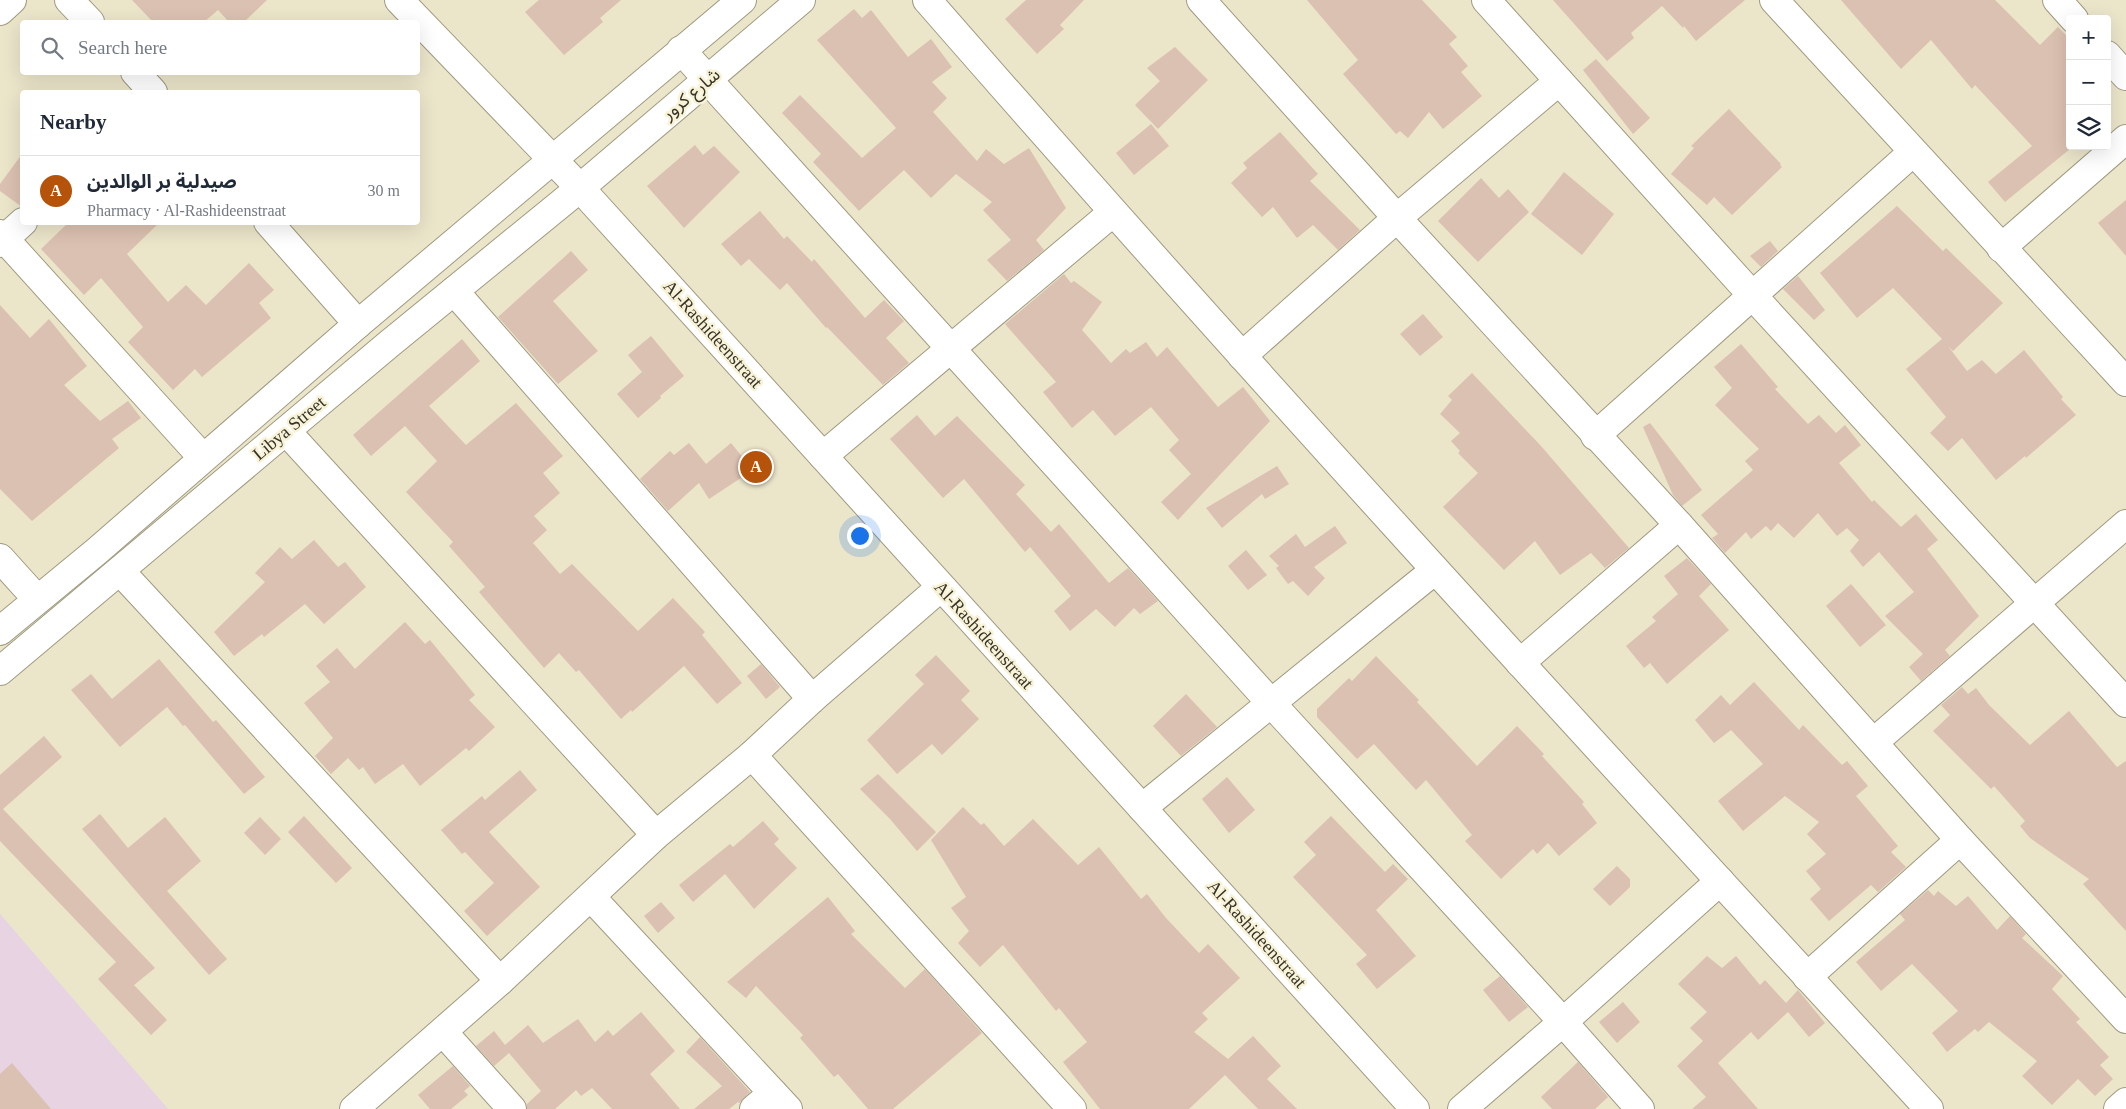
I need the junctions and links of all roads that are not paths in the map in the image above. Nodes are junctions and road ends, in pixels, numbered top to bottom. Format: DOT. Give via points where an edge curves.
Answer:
graph roads {
  1 [pos="12,0"];
  2 [pos="69,0"];
  3 [pos="399,0"];
  4 [pos="742,0"];
  5 [pos="801,0"];
  6 [pos="927,0"];
  7 [pos="1200,0"];
  8 [pos="1486,0"];
  9 [pos="1774,0"];
  10 [pos="2057,0"];
  11 [pos="0,11"];
  12 [pos="2070,15"];
  13 [pos="88,20"];
  14 [pos="418,20"];
  15 [pos="420,22"];
  16 [pos="681,50"];
  17 [pos="2111,59"];
  18 [pos="138,75"];
  19 [pos="2126,76"];
  20 [pos="709,80"];
  21 [pos="1559,81"];
  22 [pos="151,90"];
  23 [pos="2126,139"];
  24 [pos="1913,152"];
  25 [pos="554,160"];
  26 [pos="580,188"];
  27 [pos="1112,213"];
  28 [pos="1397,218"];
  29 [pos="271,225"];
  30 [pos="7,235"];
  31 [pos="2001,248"];
  32 [pos="454,291"];
  33 [pos="1752,295"];
  34 [pos="358,324"];
  35 [pos="950,348"];
  36 [pos="1242,356"];
  37 [pos="2126,382"];
  38 [pos="286,430"];
  39 [pos="1595,436"];
  40 [pos="823,456"];
  41 [pos="203,458"];
  42 [pos="2126,524"];
  43 [pos="1679,525"];
  44 [pos="0,558"];
  45 [pos="1435,570"];
  46 [pos="120,571"];
  47 [pos="941,587"];
  48 [pos="38,599"];
  49 [pos="2035,602"];
  50 [pos="0,631"];
  51 [pos="1520,663"];
  52 [pos="3,664"];
  53 [pos="812,699"];
  54 [pos="1271,703"];
  55 [pos="2126,703"];
  56 [pos="1874,742"];
  57 [pos="752,755"];
  58 [pos="1142,808"];
  59 [pos="656,835"];
  60 [pos="1960,840"];
  61 [pos="1720,881"];
  62 [pos="591,897"];
  63 [pos="1807,977"];
  64 [pos="500,980"];
  65 [pos="2126,1019"];
  66 [pos="1563,1022"];
  67 [pos="443,1032"];
  68 [pos="2126,1102"];
  69 [pos="771,1104"];
  70 [pos="1412,1108"];
  71 [pos="354,1109"];
  72 [pos="512,1109"];
  73 [pos="1072,1109"];
  74 [pos="1462,1109"];
  75 [pos="1640,1109"];
  76 [pos="1929,1109"];
  77 [pos="2118,1109"];
  1 -- 11 [label="street"];
  2 -- 13 [label="street"];
  3 -- 14 [label="street, Al-Rashideenstraat"];
  4 -- 16 [label="street"];
  5 -- 20 [label="street, شارع كرور"];
  6 -- 27 [label="street"];
  7 -- 28 [label="street"];
  8 -- 21 [label="street"];
  9 -- 24 [label="street"];
  10 -- 12 [label="street"];
  15 -- 25 [label="street, Al-Rashideenstraat"];
  16 -- 20 [label="street"];
  16 -- 25 [label="street"];
  17 -- 19 [label="street"];
  18 -- 22 [label="street"];
  20 -- 26 [label="street, شارع كرور"];
  20 -- 35 [label="street"];
  21 -- 28 [label="street"];
  21 -- 33 [label="street"];
  23 -- 31 [label="street"];
  24 -- 31 [label="street"];
  24 -- 33 [label="street"];
  25 -- 26 [label="street, Al-Rashideenstraat"];
  25 -- 34 [label="street, Libya Street"];
  26 -- 32 [label="street, Libya Street"];
  26 -- 40 [label="street, Al-Rashideenstraat"];
  27 -- 35 [label="street"];
  27 -- 36 [label="street"];
  28 -- 36 [label="street"];
  28 -- 39 [label="street"];
  29 -- 34 [label="street"];
  30 -- 41 [label="street"];
  31 -- 37 [label="street"];
  32 -- 38 [label="street, Libya Street"];
  32 -- 53 [label="street"];
  33 -- 39 [label="street"];
  33 -- 49 [label="street"];
  34 -- 41 [label="street, Libya Street"];
  35 -- 40 [label="street"];
  35 -- 54 [label="street"];
  36 -- 45 [label="street"];
  38 -- 46 [label="street, Libya Street"];
  38 -- 59 [label="street"];
  39 -- 43 [label="street"];
  40 -- 47 [label="street, Al-Rashideenstraat"];
  41 -- 48 [label="street, Libya Street"];
  42 -- 49 [label="street"];
  43 -- 51 [label="street"];
  43 -- 56 [label="street"];
  44 -- 48 [label="street"];
  45 -- 51 [label="street"];
  45 -- 54 [label="street"];
  46 -- 52 [label="street, Libya Street"];
  46 -- 64 [label="street"];
  47 -- 53 [label="street"];
  47 -- 58 [label="street, Al-Rashideenstraat"];
  48 -- 50 [label="street, Libya Street"];
  49 -- 55 [label="street"];
  49 -- 56 [label="street"];
  51 -- 61 [label="street"];
  53 -- 57 [label="street"];
  54 -- 58 [label="street"];
  54 -- 66 [label="street"];
  56 -- 60 [label="street"];
  57 -- 59 [label="street"];
  57 -- 73 [label="street"];
  58 -- 70 [label="street, Al-Rashideenstraat"];
  59 -- 62 [label="street"];
  60 -- 63 [label="street"];
  60 -- 65 [label="street"];
  61 -- 63 [label="street"];
  61 -- 66 [label="street"];
  62 -- 64 [label="street"];
  62 -- 69 [label="street"];
  63 -- 76 [label="street"];
  64 -- 67 [label="street"];
  66 -- 74 [label="street"];
  66 -- 75 [label="street"];
  67 -- 71 [label="street"];
  67 -- 72 [label="street"];
  68 -- 77 [label="street"];
}
